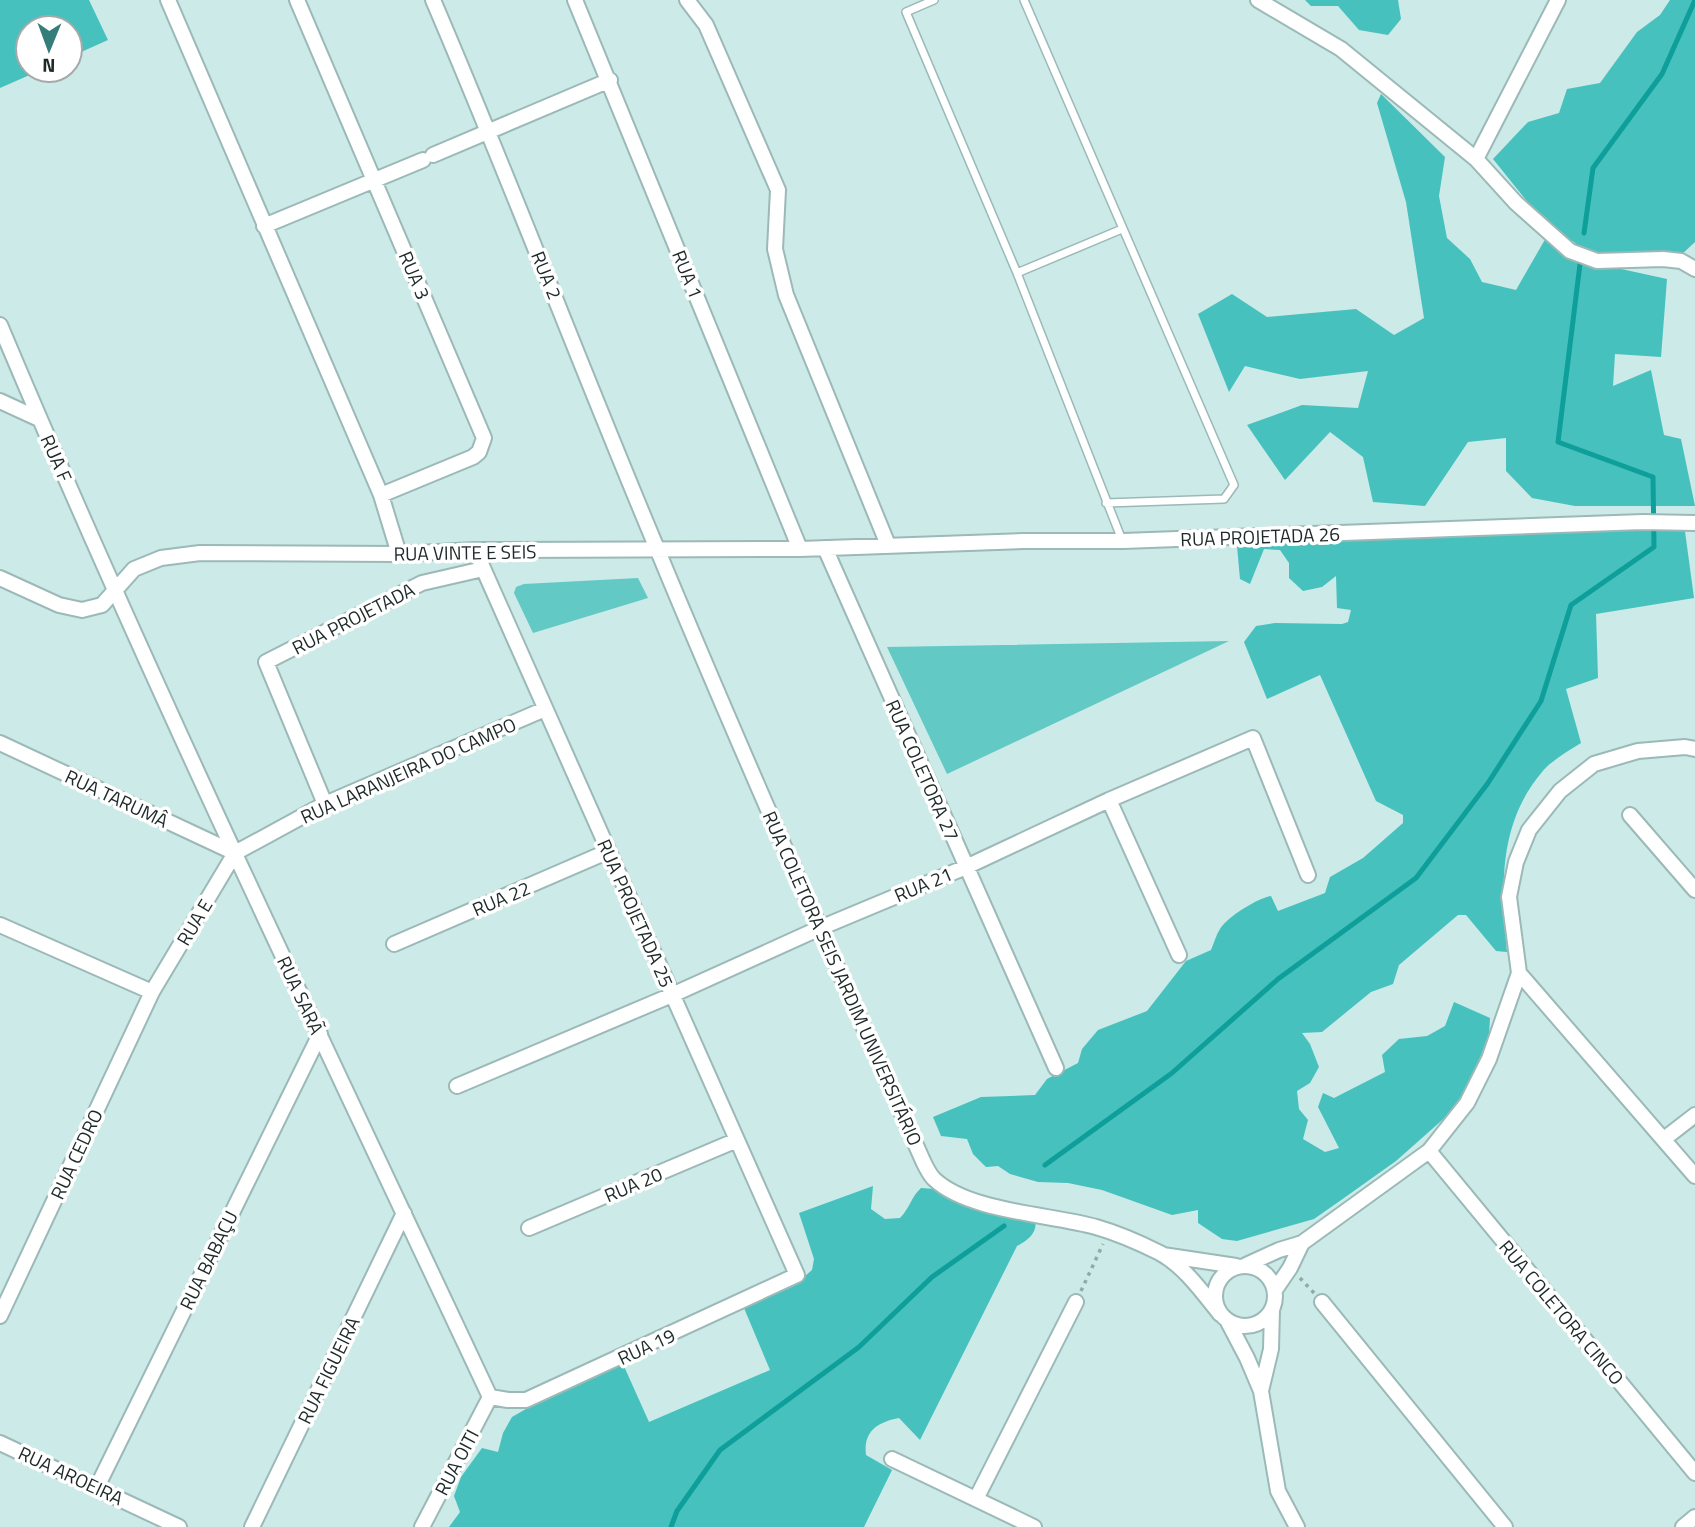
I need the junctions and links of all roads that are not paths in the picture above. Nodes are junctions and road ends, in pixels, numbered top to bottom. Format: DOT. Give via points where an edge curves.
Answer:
graph roads {
  1 [pos="168,0"];
  2 [pos="297,0"];
  3 [pos="432,0"];
  4 [pos="575,0"];
  5 [pos="687,0"];
  6 [pos="934,0"];
  7 [pos="1024,0"];
  8 [pos="1258,0"];
  9 [pos="1558,0"];
  10 [pos="610,80"];
  11 [pos="489,130"];
  12 [pos="1476,159"];
  13 [pos="374,180"];
  14 [pos="264,226"];
  15 [pos="1122,229"];
  16 [pos="1695,269"];
  17 [pos="1017,273"];
  18 [pos="0,325"];
  19 [pos="0,401"];
  20 [pos="39,419"];
  21 [pos="381,495"];
  22 [pos="1106,503"];
  23 [pos="1695,523"];
  24 [pos="1123,541"];
  25 [pos="888,545"];
  26 [pos="825,548"];
  27 [pos="800,549"];
  28 [pos="475,550"];
  29 [pos="658,551"];
  30 [pos="398,554"];
  31 [pos="483,569"];
  32 [pos="0,578"];
  33 [pos="116,591"];
  34 [pos="545,709"];
  35 [pos="0,743"];
  36 [pos="1695,749"];
  37 [pos="1108,800"];
  38 [pos="325,804"];
  39 [pos="1630,815"];
  40 [pos="609,851"];
  41 [pos="235,853"];
  42 [pos="966,867"];
  43 [pos="1308,875"];
  44 [pos="1695,890"];
  45 [pos="1,927"];
  46 [pos="820,928"];
  47 [pos="394,944"];
  48 [pos="1180,955"];
  49 [pos="1519,973"];
  50 [pos="152,992"];
  51 [pos="673,995"];
  52 [pos="320,1034"];
  53 [pos="1056,1068"];
  54 [pos="457,1086"];
  55 [pos="1695,1115"];
  56 [pos="1664,1139"];
  57 [pos="737,1140"];
  58 [pos="1429,1151"];
  59 [pos="1695,1176"];
  60 [pos="404,1213"];
  61 [pos="529,1228"];
  62 [pos="1302,1242"];
  63 [pos="1163,1255"];
  64 [pos="1241,1266"];
  65 [pos="797,1275"];
  66 [pos="1275,1290"];
  67 [pos="1076,1302"];
  68 [pos="1322,1302"];
  69 [pos="1272,1310"];
  70 [pos="0,1315"];
  71 [pos="1223,1317"];
  72 [pos="1261,1391"];
  73 [pos="491,1397"];
  74 [pos="0,1443"];
  75 [pos="892,1459"];
  76 [pos="1695,1473"];
  77 [pos="97,1486"];
  78 [pos="976,1499"];
  79 [pos="1695,1517"];
  80 [pos="179,1527"];
  81 [pos="253,1527"];
  82 [pos="422,1527"];
  83 [pos="1034,1527"];
  84 [pos="1297,1527"];
  85 [pos="1505,1527"];
  86 [pos="1683,1527"];
  1 -- 14 [label="street"];
  2 -- 13 [label="street, RUA 3"];
  3 -- 11 [label="street, RUA 2"];
  4 -- 10 [label="street, RUA 1"];
  5 -- 25 [label="street" via="706,25 778,190 775,249 786,295"];
  6 -- 17 [label="lane" via="906,12"];
  7 -- 15 [label="lane"];
  8 -- 12 [label="street" via="1341,49"];
  9 -- 12 [label="street"];
  10 -- 11 [label="street"];
  10 -- 27 [label="street, RUA 1"];
  11 -- 13 [label="street"];
  11 -- 29 [label="street, RUA 2"];
  12 -- 16 [label="street" via="1570,251 1597,261 1663,259"];
  13 -- 14 [label="street"];
  13 -- 21 [label="street, RUA 3" via="484,438 473,457"];
  14 -- 21 [label="street"];
  15 -- 17 [label="lane"];
  15 -- 22 [label="lane" via="1234,485 1224,499"];
  17 -- 22 [label="lane"];
  18 -- 20 [label="street, RUA F"];
  19 -- 20 [label="street"];
  20 -- 33 [label="street, RUA F"];
  21 -- 30 [label="street"];
  22 -- 24 [label="lane"];
  23 -- 24 [label="street, RUA PROJETADA 26"];
  24 -- 25 [label="street, RUA PROJETADA 26"];
  25 -- 26 [label="street, RUA PROJETADA 26"];
  26 -- 27 [label="street, RUA VINTE E SEIS"];
  26 -- 42 [label="street, RUA COLETORA 27"];
  27 -- 29 [label="street, RUA VINTE E SEIS"];
  28 -- 29 [label="street, RUA VINTE E SEIS"];
  28 -- 30 [label="street, RUA VINTE E SEIS"];
  28 -- 31 [label="street, RUA PROJETADA 25"];
  29 -- 46 [label="street, RUA COLETORA SEIS JARDIM UNIVERSITÁRIO"];
  30 -- 33 [label="street, RUA VINTE E SEIS" via="200,552 134,569"];
  31 -- 34 [label="street, RUA PROJETADA 25"];
  31 -- 38 [label="street, RUA PROJETADA" via="422,583 266,662"];
  32 -- 33 [label="street, RUA VINTE E SEIS" via="82,610 102,605"];
  33 -- 41 [label="street, RUA SARÃ"];
  34 -- 38 [label="street, RUA LARANJEIRA DO CAMPO"];
  34 -- 40 [label="street, RUA PROJETADA 25"];
  35 -- 41 [label="street, RUA TARUMÂ"];
  36 -- 49 [label="street" via="1638,751 1594,764 1560,791 1530,830 1516,862 1509,897"];
  37 -- 42 [label="street, RUA 21"];
  37 -- 43 [label="street, RUA 21" via="1253,738"];
  37 -- 48 [label="street"];
  38 -- 41 [label="street, RUA LARANJEIRA DO CAMPO"];
  39 -- 44 [label="street"];
  40 -- 47 [label="street, RUA 22"];
  40 -- 51 [label="street, RUA PROJETADA 25"];
  41 -- 50 [label="street, RUA E"];
  41 -- 52 [label="street, RUA SARÃ"];
  42 -- 46 [label="street, RUA 21"];
  42 -- 53 [label="street, RUA COLETORA 27"];
  45 -- 50 [label="street"];
  46 -- 51 [label="street, RUA 21"];
  46 -- 63 [label="street, RUA COLETORA SEIS JARDIM UNIVERSITÁRIO" via="933,1178 979,1203 1097,1227"];
  49 -- 56 [label="street"];
  49 -- 58 [label="street" via="1489,1059 1467,1102"];
  50 -- 70 [label="street, RUA CEDRO"];
  51 -- 54 [label="street, RUA 21"];
  51 -- 57 [label="street, RUA PROJETADA 25"];
  52 -- 60 [label="street, RUA SARÃ"];
  52 -- 77 [label="street, RUA BABAÇU"];
  55 -- 56 [label="street"];
  56 -- 59 [label="street"];
  57 -- 61 [label="street, RUA 20"];
  57 -- 65 [label="street, RUA PROJETADA 25"];
  58 -- 62 [label="street"];
  58 -- 76 [label="street, RUA COLETORA CINCO"];
  60 -- 73 [label="street, RUA SARÃ"];
  60 -- 81 [label="street, RUA FIGUEIRA"];
  62 -- 64 [label="street"];
  62 -- 66 [label="street"];
  63 -- 64 [label="street"];
  63 -- 71 [label="street"];
  64 -- 66 [label="street" via="1256,1267"];
  64 -- 71 [label="street" via="1228,1271 1216,1286 1215,1305"];
  65 -- 73 [label="street, RUA 19" via="526,1400"];
  66 -- 69 [label="street"];
  67 -- 78 [label="street"];
  68 -- 85 [label="street"];
  69 -- 71 [label="street" via="1256,1324 1236,1325"];
  69 -- 72 [label="street" via="1271,1349"];
  71 -- 72 [label="street"];
  72 -- 84 [label="street" via="1278,1491"];
  73 -- 82 [label="street, RUA OITI"];
  74 -- 77 [label="street, RUA AROEIRA"];
  75 -- 78 [label="street"];
  77 -- 80 [label="street, RUA AROEIRA"];
  78 -- 83 [label="street"];
  79 -- 86 [label="street"];
}
